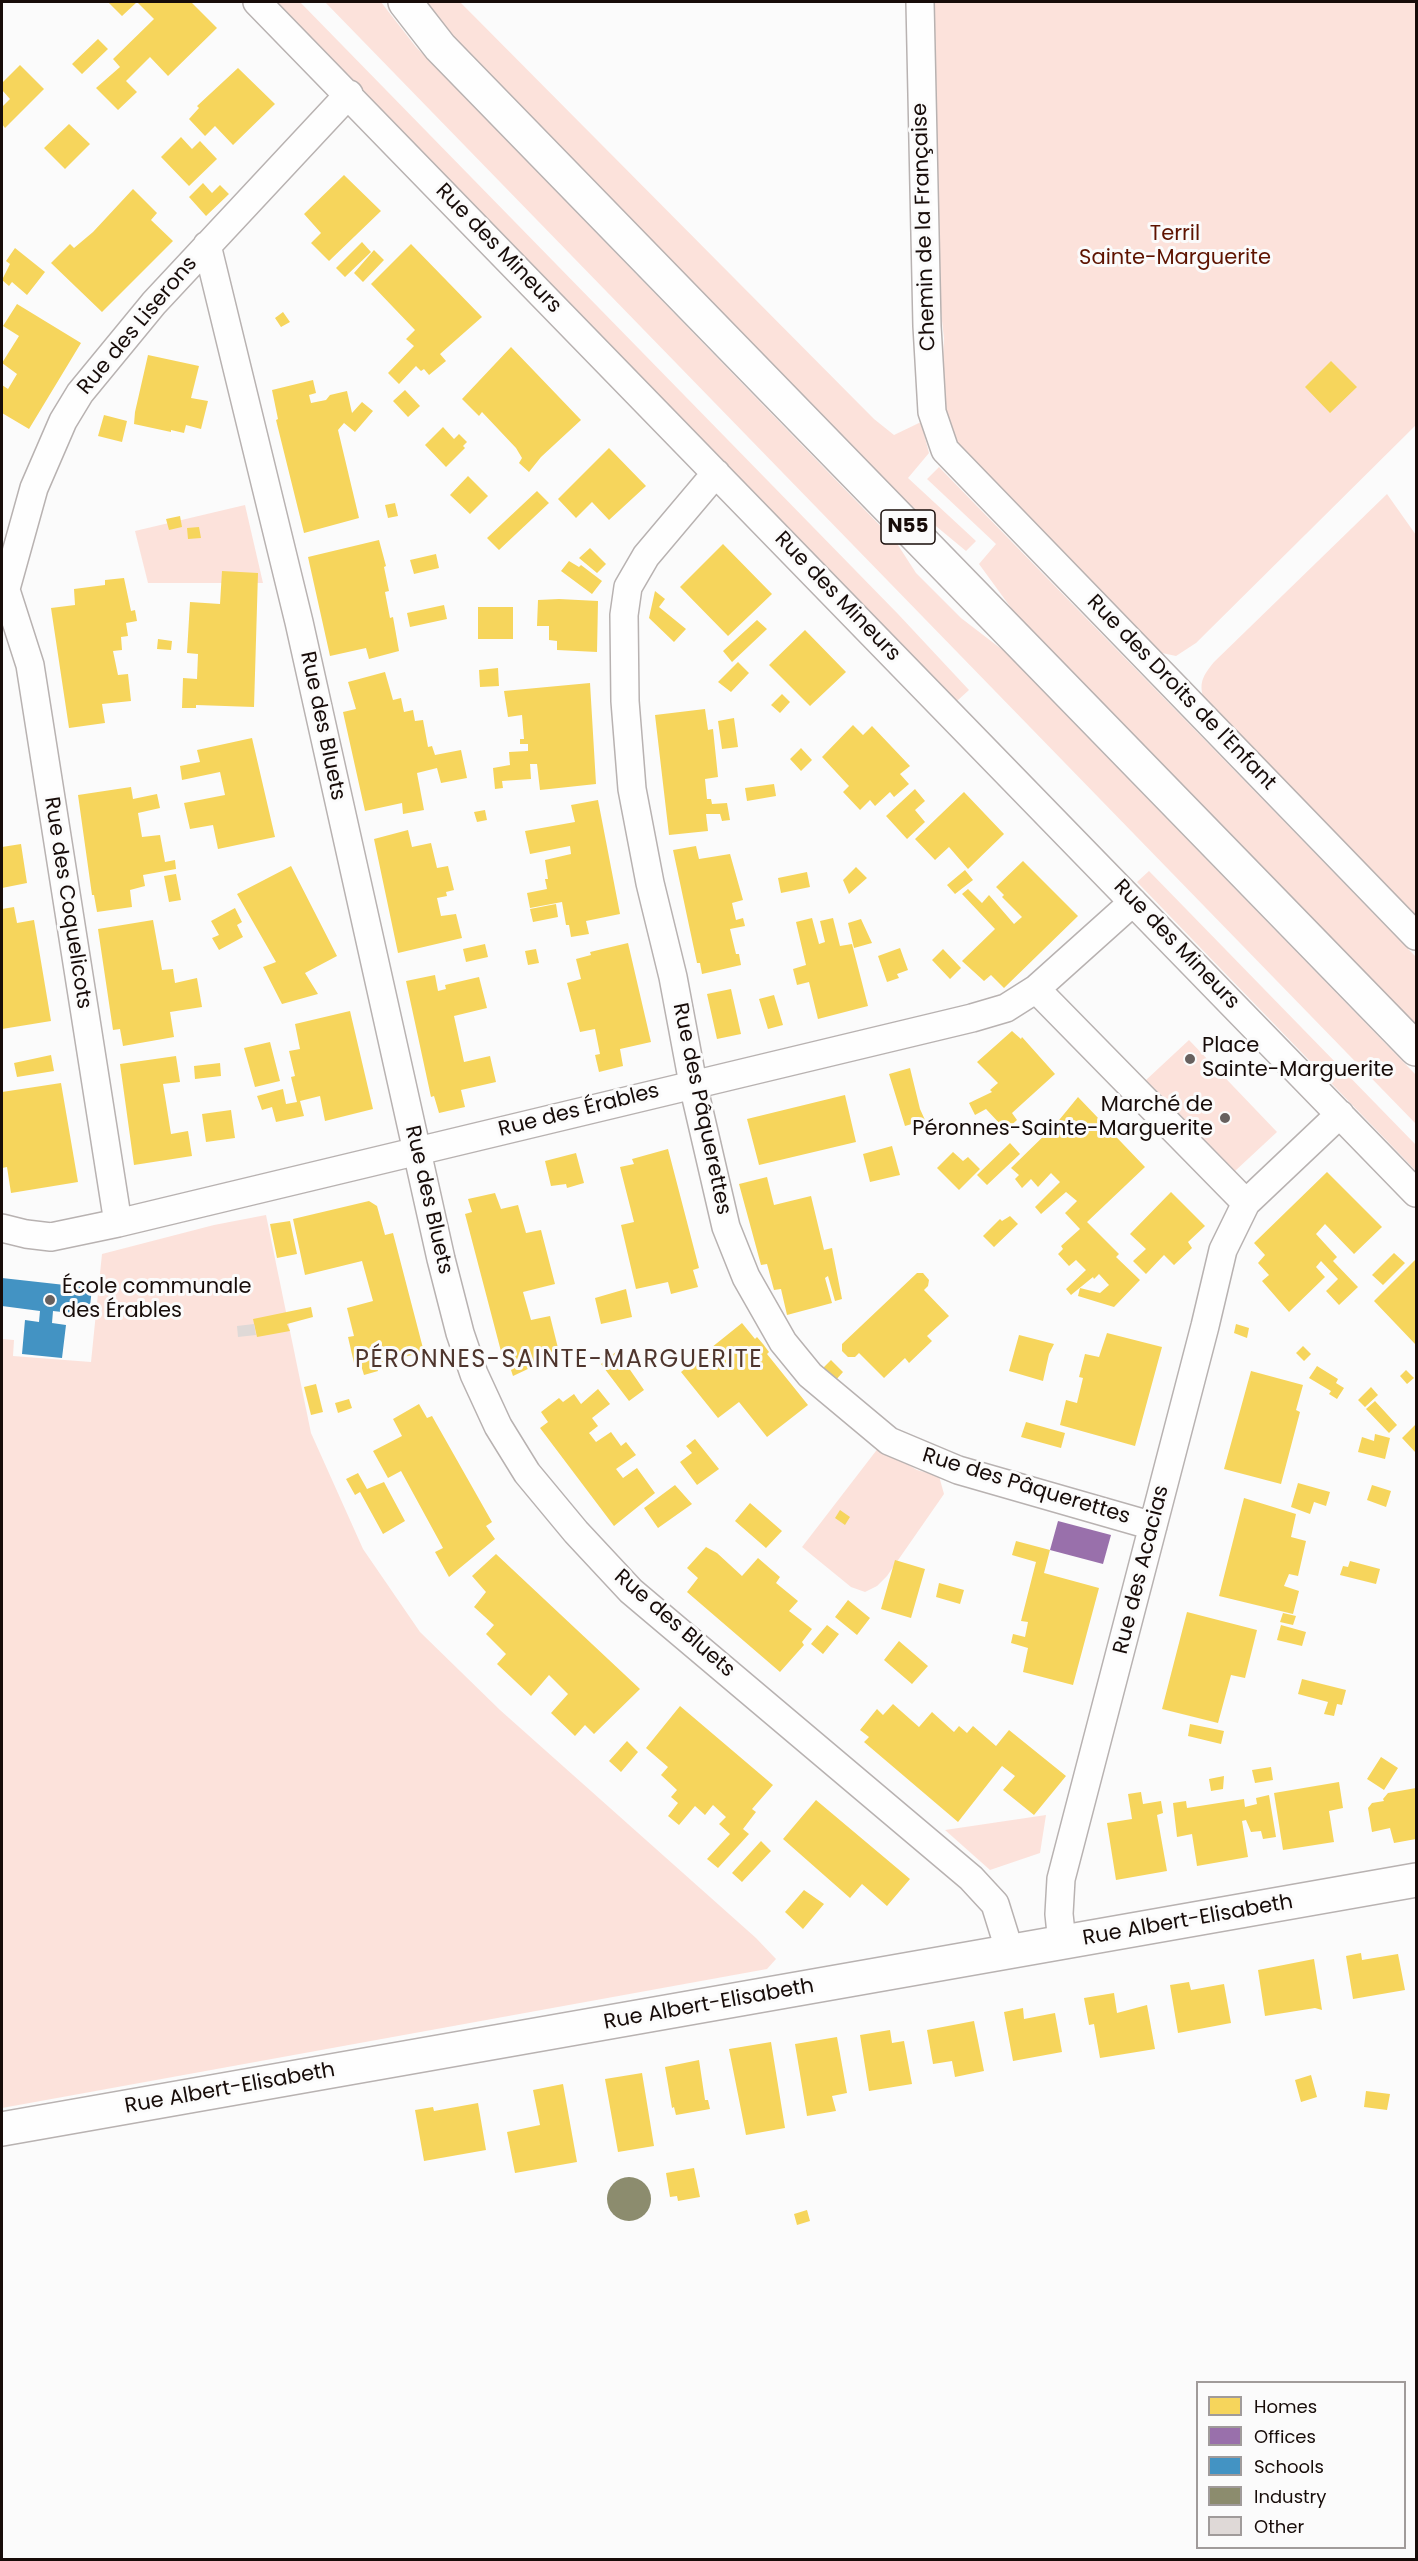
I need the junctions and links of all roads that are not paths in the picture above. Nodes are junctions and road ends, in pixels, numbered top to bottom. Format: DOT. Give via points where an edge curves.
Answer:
graph roads {
  1 [pos="257,2"];
  2 [pos="405,2"];
  3 [pos="920,2"];
  4 [pos="349,94"];
  5 [pos="207,245"];
  6 [pos="945,450"];
  7 [pos="716,474"];
  8 [pos="3,595"];
  9 [pos="1133,902"];
  10 [pos="1416,936"];
  11 [pos="1036,989"];
  12 [pos="1416,1049"];
  13 [pos="693,1083"];
  14 [pos="1340,1114"];
  15 [pos="417,1152"];
  16 [pos="1416,1193"];
  17 [pos="1246,1203"];
  18 [pos="118,1223"];
  19 [pos="2,1228"];
  20 [pos="1153,1526"];
  21 [pos="1416,1880"];
  22 [pos="1062,1943"];
  23 [pos="1010,1952"];
  24 [pos="2,2129"];
  1 -- 4 [label="street, Rue des Mineurs"];
  2 -- 12 [label="main road, N55" via="464,72"];
  3 -- 6 [label="street, Chemin de la Française" via="927,326 932,412"];
  4 -- 5 [label="street, Rue des Liserons"];
  4 -- 7 [label="street, Rue des Mineurs"];
  5 -- 8 [label="street, Rue des Liserons" via="80,393 63,421 34,488"];
  5 -- 15 [label="street, Rue des Bluets" via="299,622"];
  6 -- 10 [label="street, Rue des Droits de l'Enfant"];
  7 -- 9 [label="street, Rue des Mineurs"];
  7 -- 13 [label="street, Rue des Pâquerettes" via="634,574 624,615 632,789"];
  8 -- 18 [label="street, Rue des Coquelicots" via="30,665"];
  9 -- 11 [label="street"];
  9 -- 14 [label="street, Rue des Mineurs"];
  11 -- 13 [label="street, Rue des Érables" via="992,1013"];
  11 -- 17 [label="street"];
  13 -- 15 [label="street, Rue des Érables"];
  13 -- 20 [label="street, Rue des Pâquerettes" via="726,1227 746,1277 783,1342 810,1375 890,1441 936,1463"];
  14 -- 16 [label="street, Rue des Mineurs"];
  14 -- 17 [label="street"];
  15 -- 18 [label="street, Rue des Érables"];
  15 -- 23 [label="street, Rue des Bluets" via="441,1259 474,1374 498,1426 527,1473 631,1591 971,1878 995,1904"];
  17 -- 20 [label="street, Rue des Acacias" via="1222,1250"];
  18 -- 19 [label="street" via="51,1237"];
  20 -- 22 [label="street, Rue des Acacias" via="1061,1879"];
  21 -- 22 [label="main road, Rue Albert-Elisabeth"];
  22 -- 23 [label="main road, Rue Albert-Elisabeth"];
  23 -- 24 [label="main road, Rue Albert-Elisabeth"];
}
